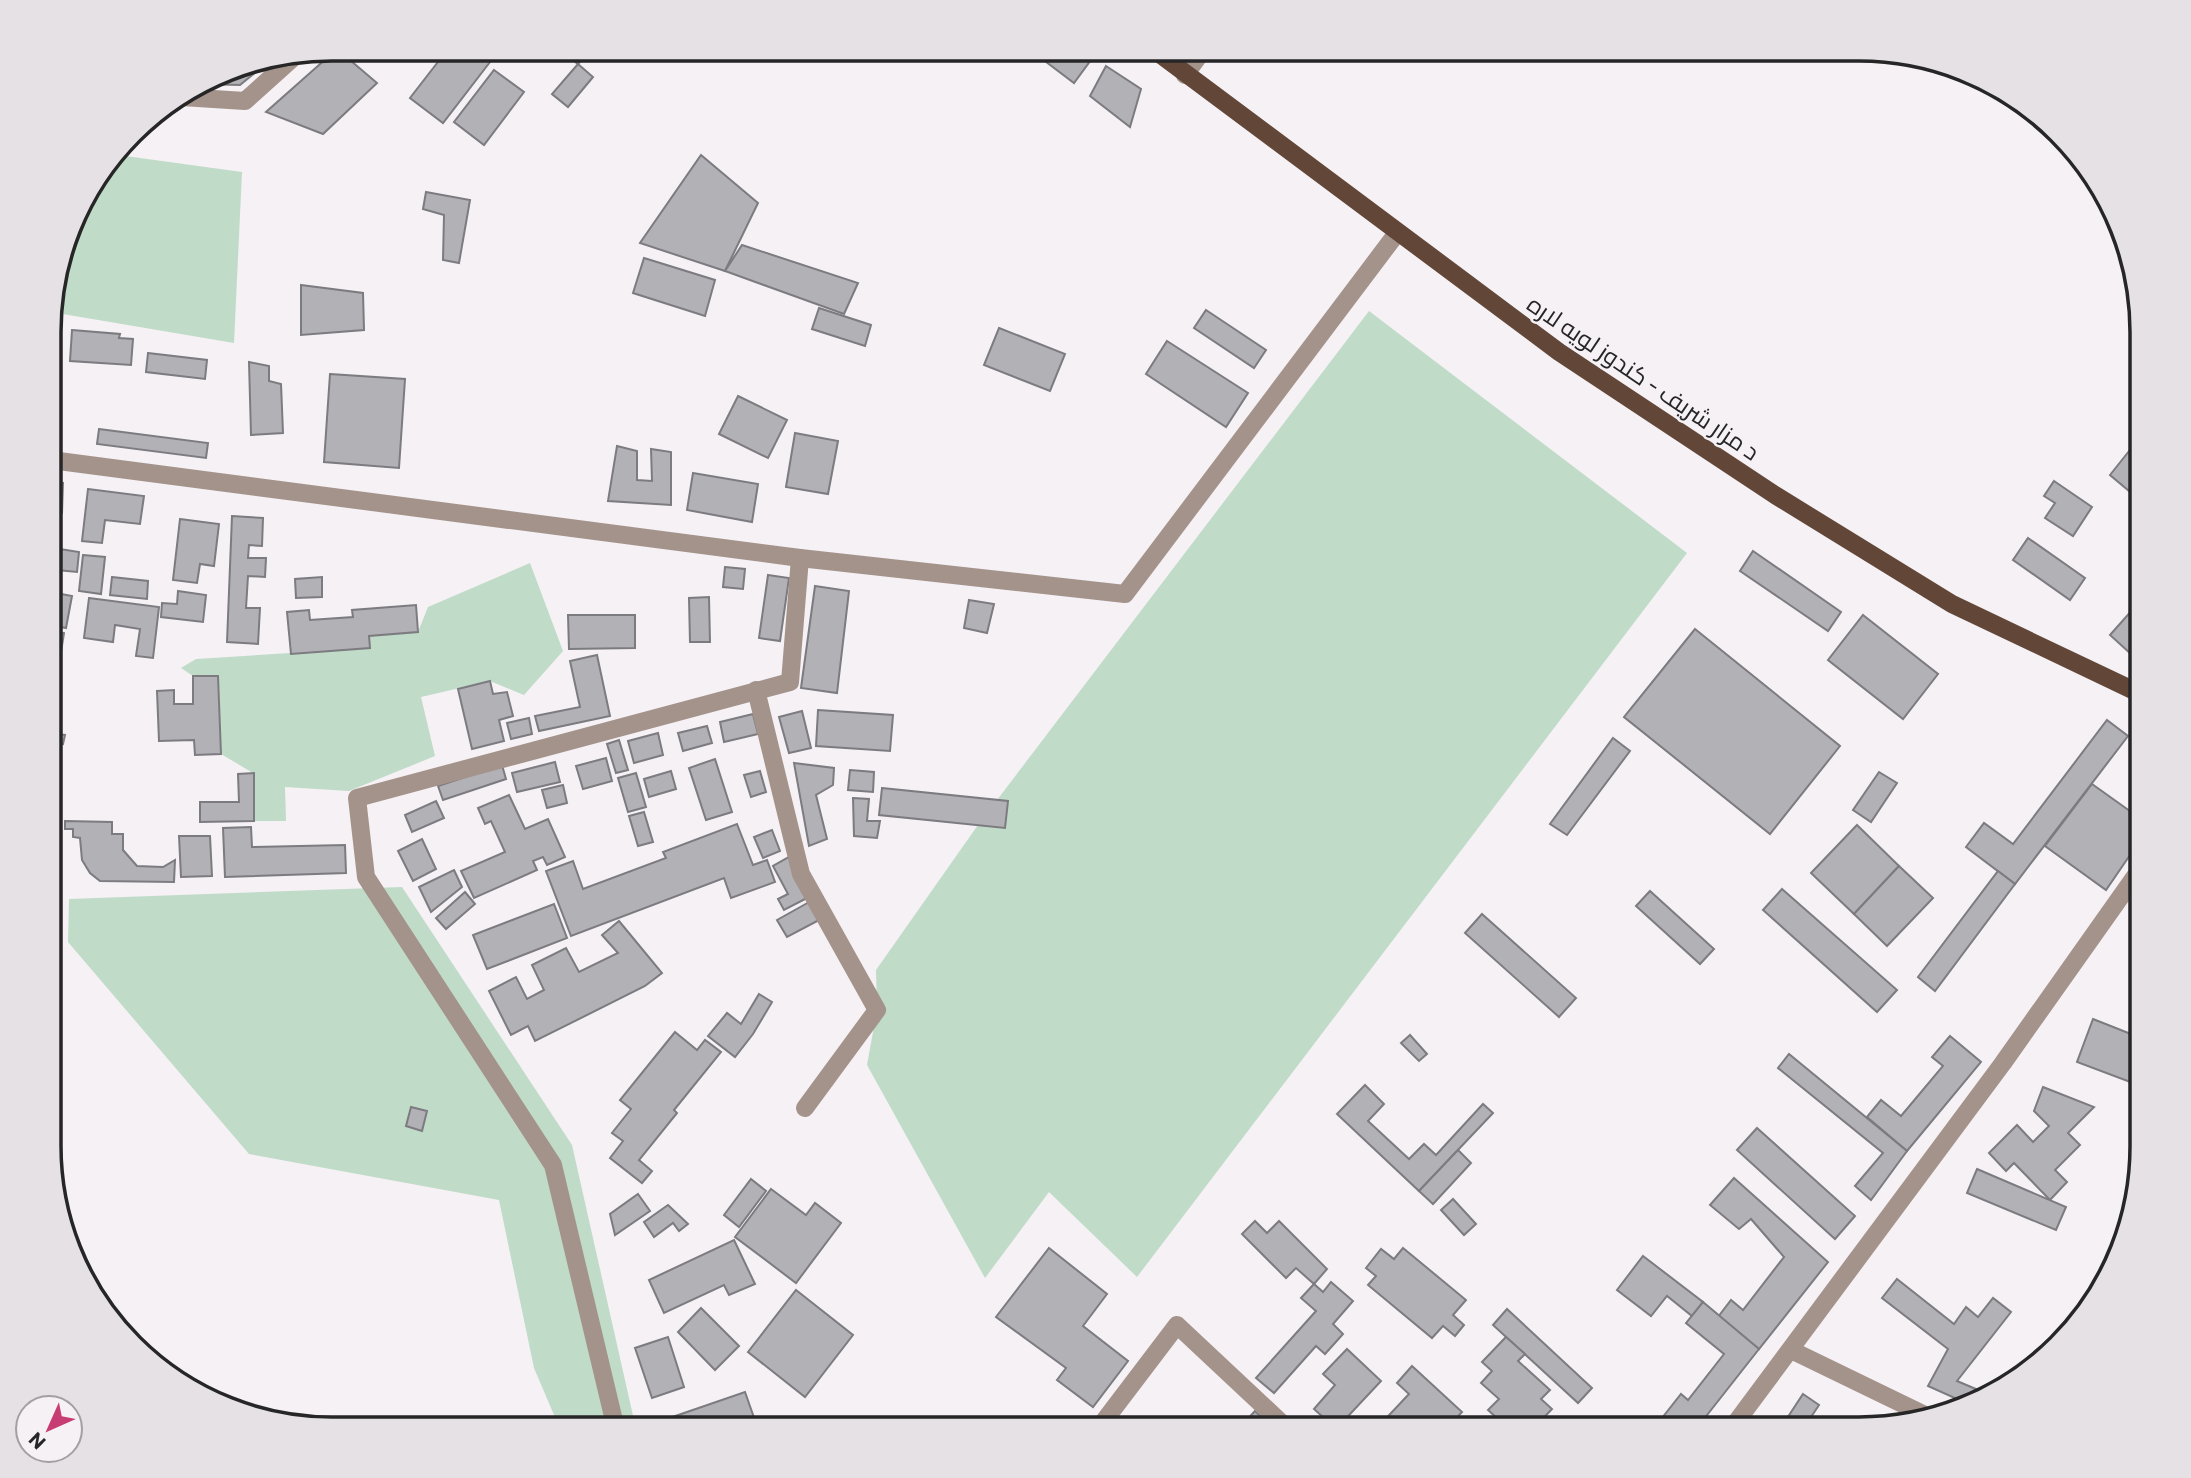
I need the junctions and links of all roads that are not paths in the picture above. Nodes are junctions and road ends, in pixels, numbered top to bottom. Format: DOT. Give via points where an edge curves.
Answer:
graph roads {
  1 [pos="1168,61"];
  2 [pos="1195,61"];
  3 [pos="285,65"];
  4 [pos="1185,75"];
  5 [pos="197,98"];
  6 [pos="1397,233"];
  7 [pos="61,461"];
  8 [pos="800,558"];
  9 [pos="2130,689"];
  10 [pos="756,690"];
  11 [pos="2130,884"];
  12 [pos="805,1108"];
  13 [pos="1791,1350"];
  14 [pos="1917,1411"];
  15 [pos="613,1417"];
  16 [pos="1107,1417"];
  17 [pos="1275,1417"];
  18 [pos="1740,1417"];
  1 -- 4 [label="main road, د مزار شریف - کندوز لویه لاره"];
  2 -- 4 [label="street"];
  3 -- 5 [label="street" via="245,101"];
  4 -- 6 [label="main road, د مزار شریف - کندوز لویه لاره"];
  6 -- 8 [label="street" via="1125,594"];
  6 -- 9 [label="main road, د مزار شریف - کندوز لویه لاره" via="1559,352 1774,495 1952,604"];
  7 -- 8 [label="street"];
  8 -- 10 [label="street" via="790,682"];
  10 -- 12 [label="street" via="801,874 877,1010"];
  10 -- 15 [label="street" via="357,798 366,877 554,1165"];
  11 -- 13 [label="street"];
  13 -- 14 [label="street"];
  13 -- 18 [label="street"];
  16 -- 17 [label="street" via="1177,1325"];
}
